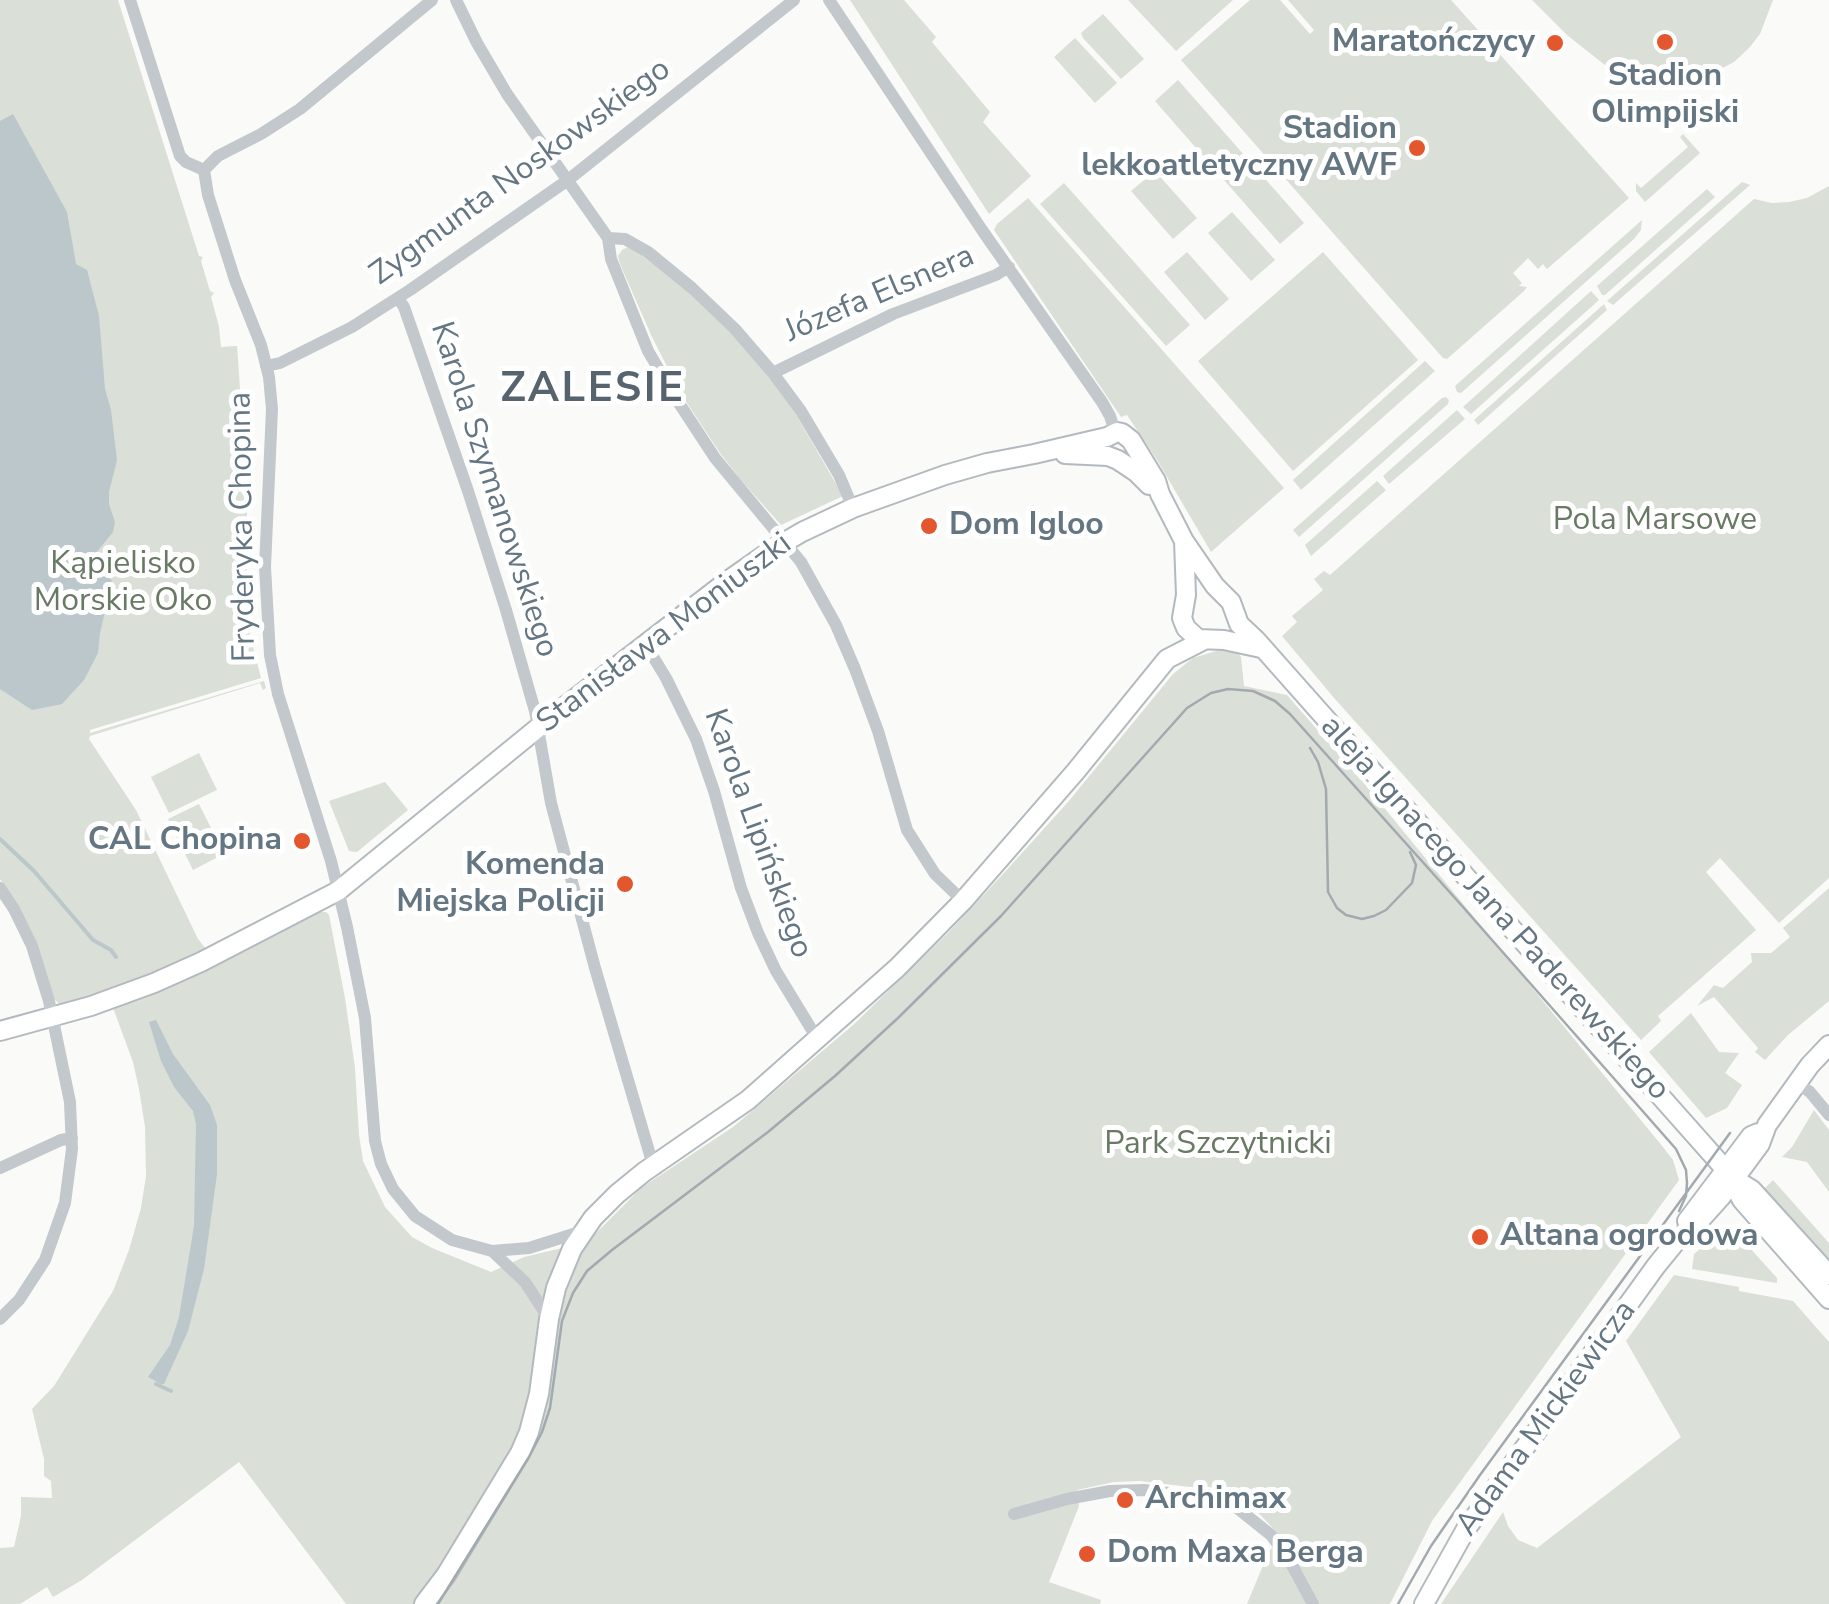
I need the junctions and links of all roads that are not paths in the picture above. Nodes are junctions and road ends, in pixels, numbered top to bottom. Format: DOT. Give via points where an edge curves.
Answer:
graph roads {
  1 [pos="130,0"];
  2 [pos="432,0"];
  3 [pos="456,0"];
  4 [pos="794,0"];
  5 [pos="828,0"];
  6 [pos="204,170"];
  7 [pos="568,180"];
  8 [pos="608,238"];
  9 [pos="1009,266"];
  10 [pos="398,298"];
  11 [pos="266,366"];
  12 [pos="773,372"];
  13 [pos="1111,434"];
  14 [pos="1134,446"];
  15 [pos="1034,454"];
  16 [pos="1113,458"];
  17 [pos="1160,494"];
  18 [pos="853,508"];
  19 [pos="1184,540"];
  20 [pos="786,541"];
  21 [pos="1221,593"];
  22 [pos="1184,604"];
  23 [pos="1234,614"];
  24 [pos="1210,640"];
  25 [pos="646,646"];
  26 [pos="1263,649"];
  27 [pos="1168,659"];
  28 [pos="538,729"];
  29 [pos="0,888"];
  30 [pos="338,891"];
  31 [pos="963,901"];
  32 [pos="52,1015"];
  33 [pos="0,1030"];
  34 [pos="818,1040"];
  35 [pos="1829,1045"];
  36 [pos="1797,1083"];
  37 [pos="1829,1115"];
  38 [pos="72,1138"];
  39 [pos="654,1165"];
  40 [pos="0,1168"];
  41 [pos="1730,1174"];
  42 [pos="583,1232"];
  43 [pos="492,1251"];
  44 [pos="1829,1275"];
  45 [pos="1829,1299"];
  46 [pos="0,1319"];
  47 [pos="549,1319"];
  48 [pos="1014,1514"];
  49 [pos="424,1604"];
  50 [pos="1313,1604"];
  51 [pos="1424,1604"];
  1 -- 6 [label="street, Fryderyka Chopina" via="180,156"];
  2 -- 6 [label="street" via="300,108"];
  3 -- 7 [label="street" via="508,94"];
  4 -- 7 [label="street, Zygmunta Noskowskiego"];
  5 -- 9 [label="street"];
  6 -- 11 [label="street, Fryderyka Chopina"];
  7 -- 8 [label="street"];
  7 -- 10 [label="street, Zygmunta Noskowskiego"];
  8 -- 12 [label="street" via="633,242 677,276"];
  8 -- 20 [label="street" via="610,259 648,351 714,458"];
  9 -- 12 [label="street, Józefa Elsnera"];
  9 -- 13 [label="street" via="1102,402"];
  10 -- 11 [label="street, Zygmunta Noskowskiego"];
  10 -- 28 [label="street, Karola Szymanowskiego" via="474,508"];
  11 -- 30 [label="street, Fryderyka Chopina" via="272,409 265,567 270,655"];
  12 -- 18 [label="street"];
  13 -- 14 [label="street" via="1127,436"];
  13 -- 15 [label="street, Stanisława Moniuszki"];
  13 -- 16 [label="street" via="1104,446"];
  14 -- 16 [label="street"];
  14 -- 17 [label="street"];
  15 -- 16 [label="street, Stanisława Moniuszki"];
  15 -- 18 [label="street, Stanisława Moniuszki" via="945,475"];
  16 -- 17 [label="street"];
  17 -- 19 [label="street"];
  18 -- 20 [label="street, Stanisława Moniuszki"];
  19 -- 21 [label="street"];
  19 -- 22 [label="street"];
  20 -- 25 [label="street, Stanisława Moniuszki"];
  20 -- 31 [label="street" via="855,669 907,830 935,874"];
  21 -- 22 [label="street" via="1196,593"];
  21 -- 23 [label="street"];
  22 -- 24 [label="street" via="1189,633"];
  22 -- 27 [label="street"];
  23 -- 24 [label="street" via="1230,627"];
  23 -- 26 [label="street, aleja Ignacego Jana Paderewskiego"];
  24 -- 26 [label="street"];
  24 -- 27 [label="street"];
  25 -- 28 [label="street, Stanisława Moniuszki"];
  25 -- 34 [label="street, Karola Lipińskiego" via="696,739 758,933"];
  26 -- 41 [label="street, aleja Ignacego Jana Paderewskiego"];
  27 -- 31 [label="street"];
  28 -- 30 [label="street, Stanisława Moniuszki"];
  28 -- 39 [label="street, Karola Szymanowskiego" via="594,968"];
  29 -- 32 [label="street" via="32,946"];
  30 -- 32 [label="street, Stanisława Moniuszki" via="154,983"];
  30 -- 43 [label="street, Fryderyka Chopina" via="365,1018 381,1164 403,1203 429,1228"];
  31 -- 34 [label="street"];
  32 -- 33 [label="street, Stanisława Moniuszki"];
  32 -- 38 [label="street"];
  34 -- 39 [label="street" via="736,1110"];
  35 -- 36 [label="street, Adama Mickiewicza"];
  36 -- 37 [label="street"];
  36 -- 41 [label="street, Adama Mickiewicza" via="1764,1130 1751,1136"];
  38 -- 40 [label="street"];
  38 -- 46 [label="street" via="66,1204 51,1245 33,1281"];
  39 -- 42 [label="street"];
  41 -- 44 [label="street"];
  41 -- 45 [label="street" via="1742,1200"];
  41 -- 51 [label="street, Adama Mickiewicza" via="1686,1222 1466,1529"];
  42 -- 43 [label="street, Fryderyka Chopina"];
  42 -- 47 [label="street" via="561,1273"];
  43 -- 47 [label="street, Fryderyka Chopina" via="525,1282"];
  47 -- 49 [label="street" via="539,1394 520,1453"];
  48 -- 50 [label="street" via="1110,1491 1218,1499 1271,1535"];
}
